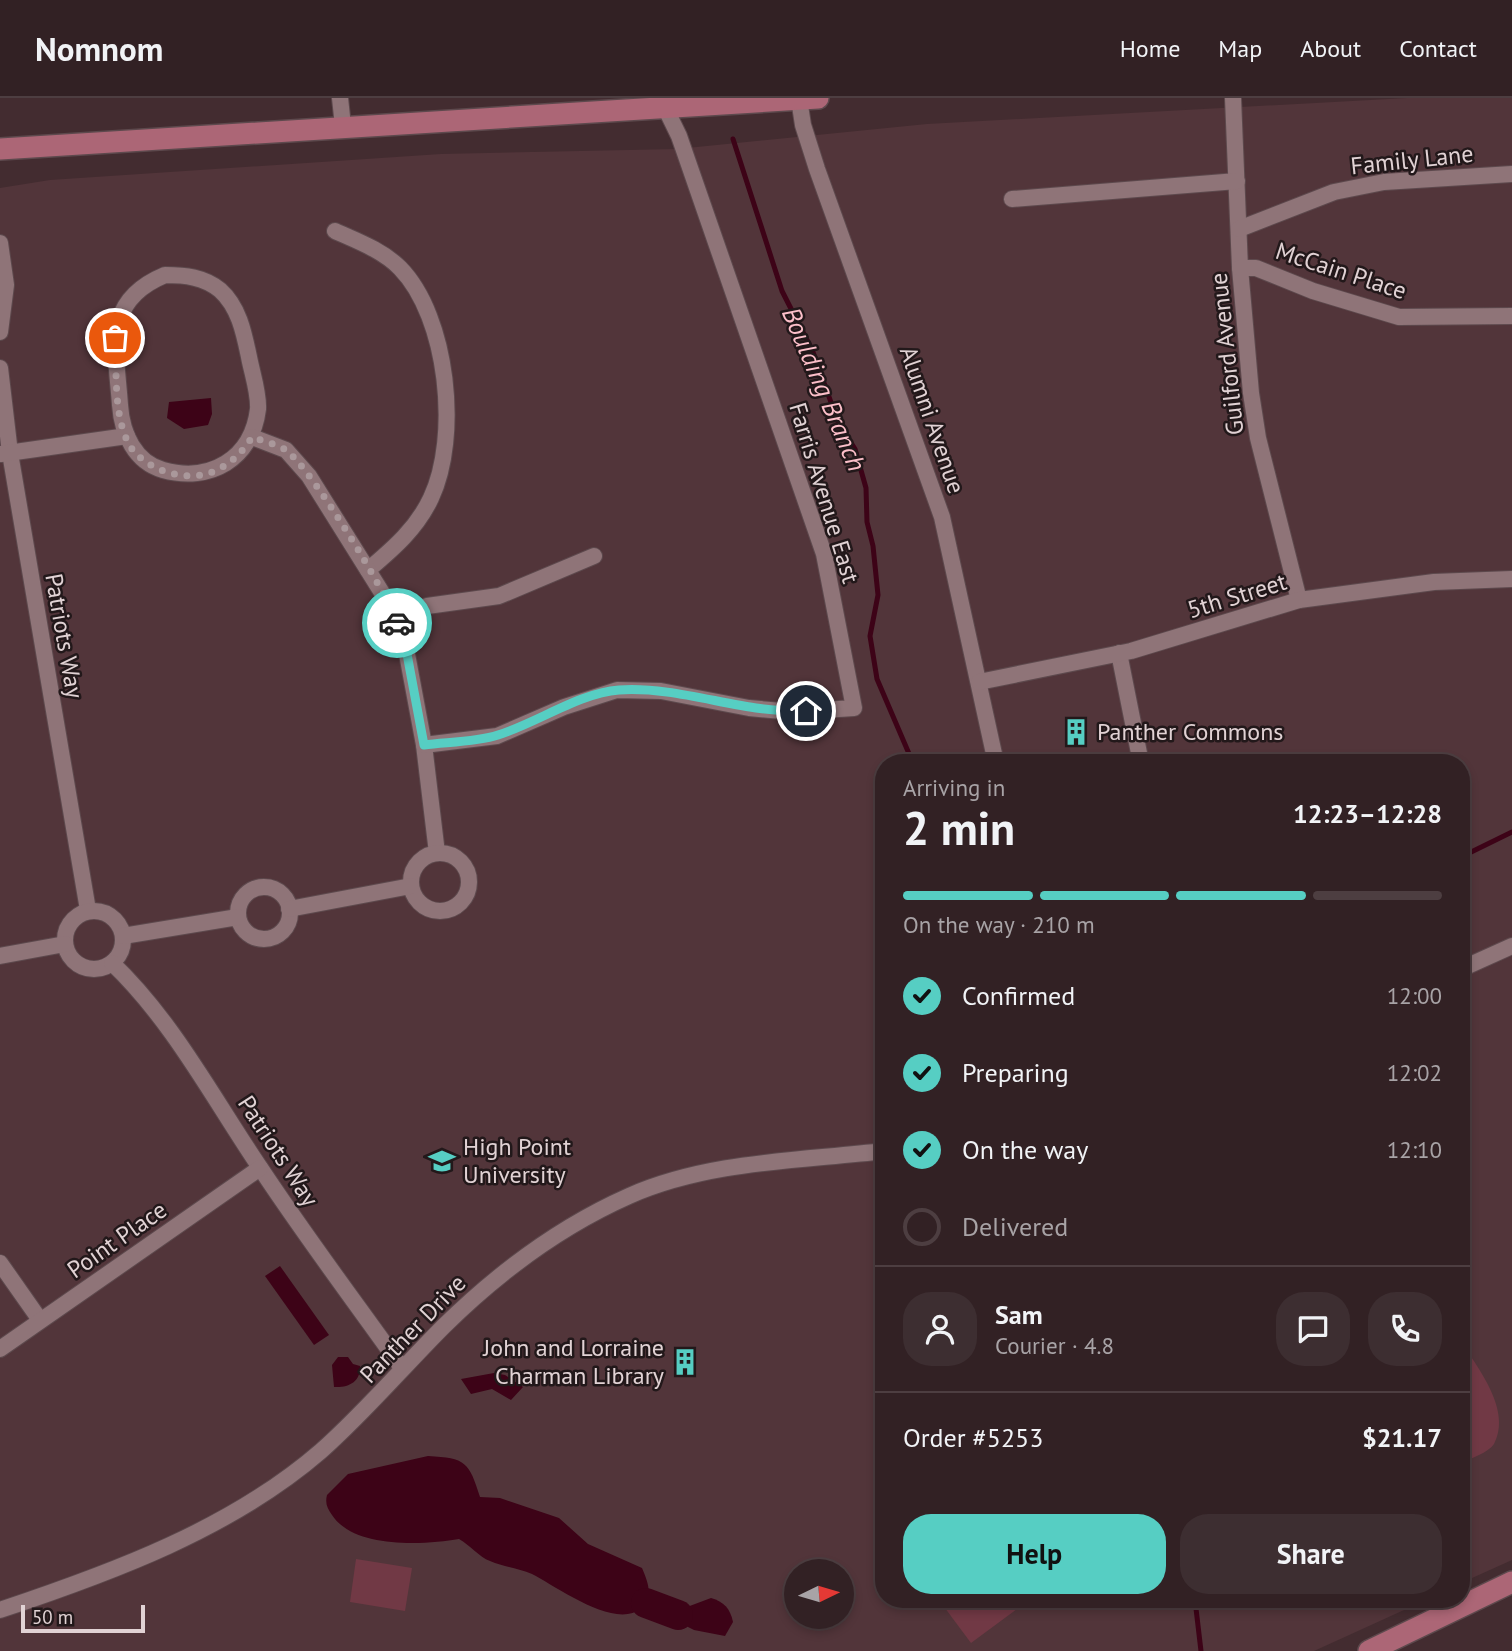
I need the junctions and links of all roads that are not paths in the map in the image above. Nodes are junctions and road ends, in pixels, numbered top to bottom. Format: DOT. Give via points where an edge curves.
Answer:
graph roads {
  1 [pos="341,98"];
  2 [pos="1233,98"];
  3 [pos="808,99"];
  4 [pos="663,103"];
  5 [pos="343,126"];
  6 [pos="0,149"];
  7 [pos="1512,174"];
  8 [pos="1237,181"];
  9 [pos="1012,199"];
  10 [pos="1239,229"];
  11 [pos="335,230"];
  12 [pos="0,243"];
  13 [pos="1240,268"];
  14 [pos="1512,316"];
  15 [pos="0,332"];
  16 [pos="0,368"];
  17 [pos="127,436"];
  18 [pos="252,437"];
  19 [pos="5,453"];
  20 [pos="594,556"];
  21 [pos="368,569"];
  22 [pos="1512,579"];
  23 [pos="1299,600"];
  24 [pos="395,617"];
  25 [pos="1119,653"];
  26 [pos="979,682"];
  27 [pos="424,745"];
  28 [pos="994,754"];
  29 [pos="1139,754"];
  30 [pos="437,853"];
  31 [pos="411,886"];
  32 [pos="289,909"];
  33 [pos="88,911"];
  34 [pos="238,917"];
  35 [pos="123,936"];
  36 [pos="65,944"];
  37 [pos="1512,946"];
  38 [pos="0,956"];
  39 [pos="112,963"];
  40 [pos="1470,966"];
  41 [pos="875,1152"];
  42 [pos="260,1168"];
  43 [pos="0,1263"];
  44 [pos="40,1320"];
  45 [pos="0,1349"];
  46 [pos="402,1368"];
  47 [pos="1512,1582"];
  48 [pos="1470,1602"];
  49 [pos="1458,1608"];
  50 [pos="0,1610"];
  51 [pos="1369,1651"];
  1 -- 5 [label="street"];
  2 -- 8 [label="street, Guilford Avenue"];
  3 -- 4 [label="main road"];
  3 -- 26 [label="street, Alumni Avenue" via="803,125 942,517"];
  4 -- 5 [label="main road"];
  4 -- 27 [label="street, Farris Avenue East" via="679,136 824,554 854,708 793,712 661,691 617,690 497,736"];
  5 -- 6 [label="main road"];
  7 -- 10 [label="street, Family Lane" via="1384,182 1334,192"];
  8 -- 9 [label="street"];
  8 -- 10 [label="street, Guilford Avenue"];
  10 -- 13 [label="street, Guilford Avenue"];
  11 -- 21 [label="street" via="378,251 400,269 420,296 434,328 445,391 443,458 432,496 412,530"];
  12 -- 15 [label="street" via="6,285"];
  13 -- 14 [label="street, McCain Place" via="1256,268 1312,291 1399,317"];
  13 -- 23 [label="street, Guilford Avenue" via="1258,438"];
  16 -- 19 [label="street, Patriots Way"];
  17 -- 18 [label="street" via="149,466 180,475 215,471 240,454"];
  17 -- 18 [label="street" via="120,414 115,338 121,310 146,283 174,275 205,280 232,303 258,406"];
  17 -- 19 [label="street"];
  18 -- 21 [label="street" via="286,450 309,476"];
  19 -- 33 [label="street, Patriots Way"];
  20 -- 24 [label="street" via="499,596 427,606"];
  21 -- 24 [label="street"];
  22 -- 23 [label="street, 5th Street" via="1434,582"];
  23 -- 25 [label="street, 5th Street"];
  24 -- 27 [label="street" via="407,654"];
  25 -- 26 [label="street, 5th Street"];
  25 -- 29 [label="street"];
  26 -- 28 [label="street, Alumni Avenue"];
  27 -- 30 [label="street"];
  30 -- 31 [label="street" via="420,860"];
  30 -- 31 [label="street" via="454,857 466,871 468,890 463,899 437,911 419,902"];
  31 -- 32 [label="street"];
  32 -- 34 [label="street" via="283,931 267,939 247,933"];
  32 -- 34 [label="street" via="281,893 259,887 244,896"];
  33 -- 35 [label="street" via="107,913"];
  33 -- 36 [label="street" via="67,927"];
  34 -- 35 [label="street"];
  35 -- 39 [label="street"];
  36 -- 38 [label="street"];
  36 -- 39 [label="street" via="74,962 83,967"];
  37 -- 40 [label="street"];
  39 -- 42 [label="street, Patriots Way" via="136,986"];
  41 -- 46 [label="street, Panther Drive" via="710,1171 631,1195 557,1234 493,1281"];
  42 -- 44 [label="street, Point Place"];
  42 -- 46 [label="street, Patriots Way"];
  43 -- 44 [label="street"];
  44 -- 45 [label="street, Point Place"];
  46 -- 50 [label="street, Panther Drive" via="383,1393 319,1453 224,1517 169,1544"];
  47 -- 48 [label="main road"];
  49 -- 51 [label="main road"];
}
